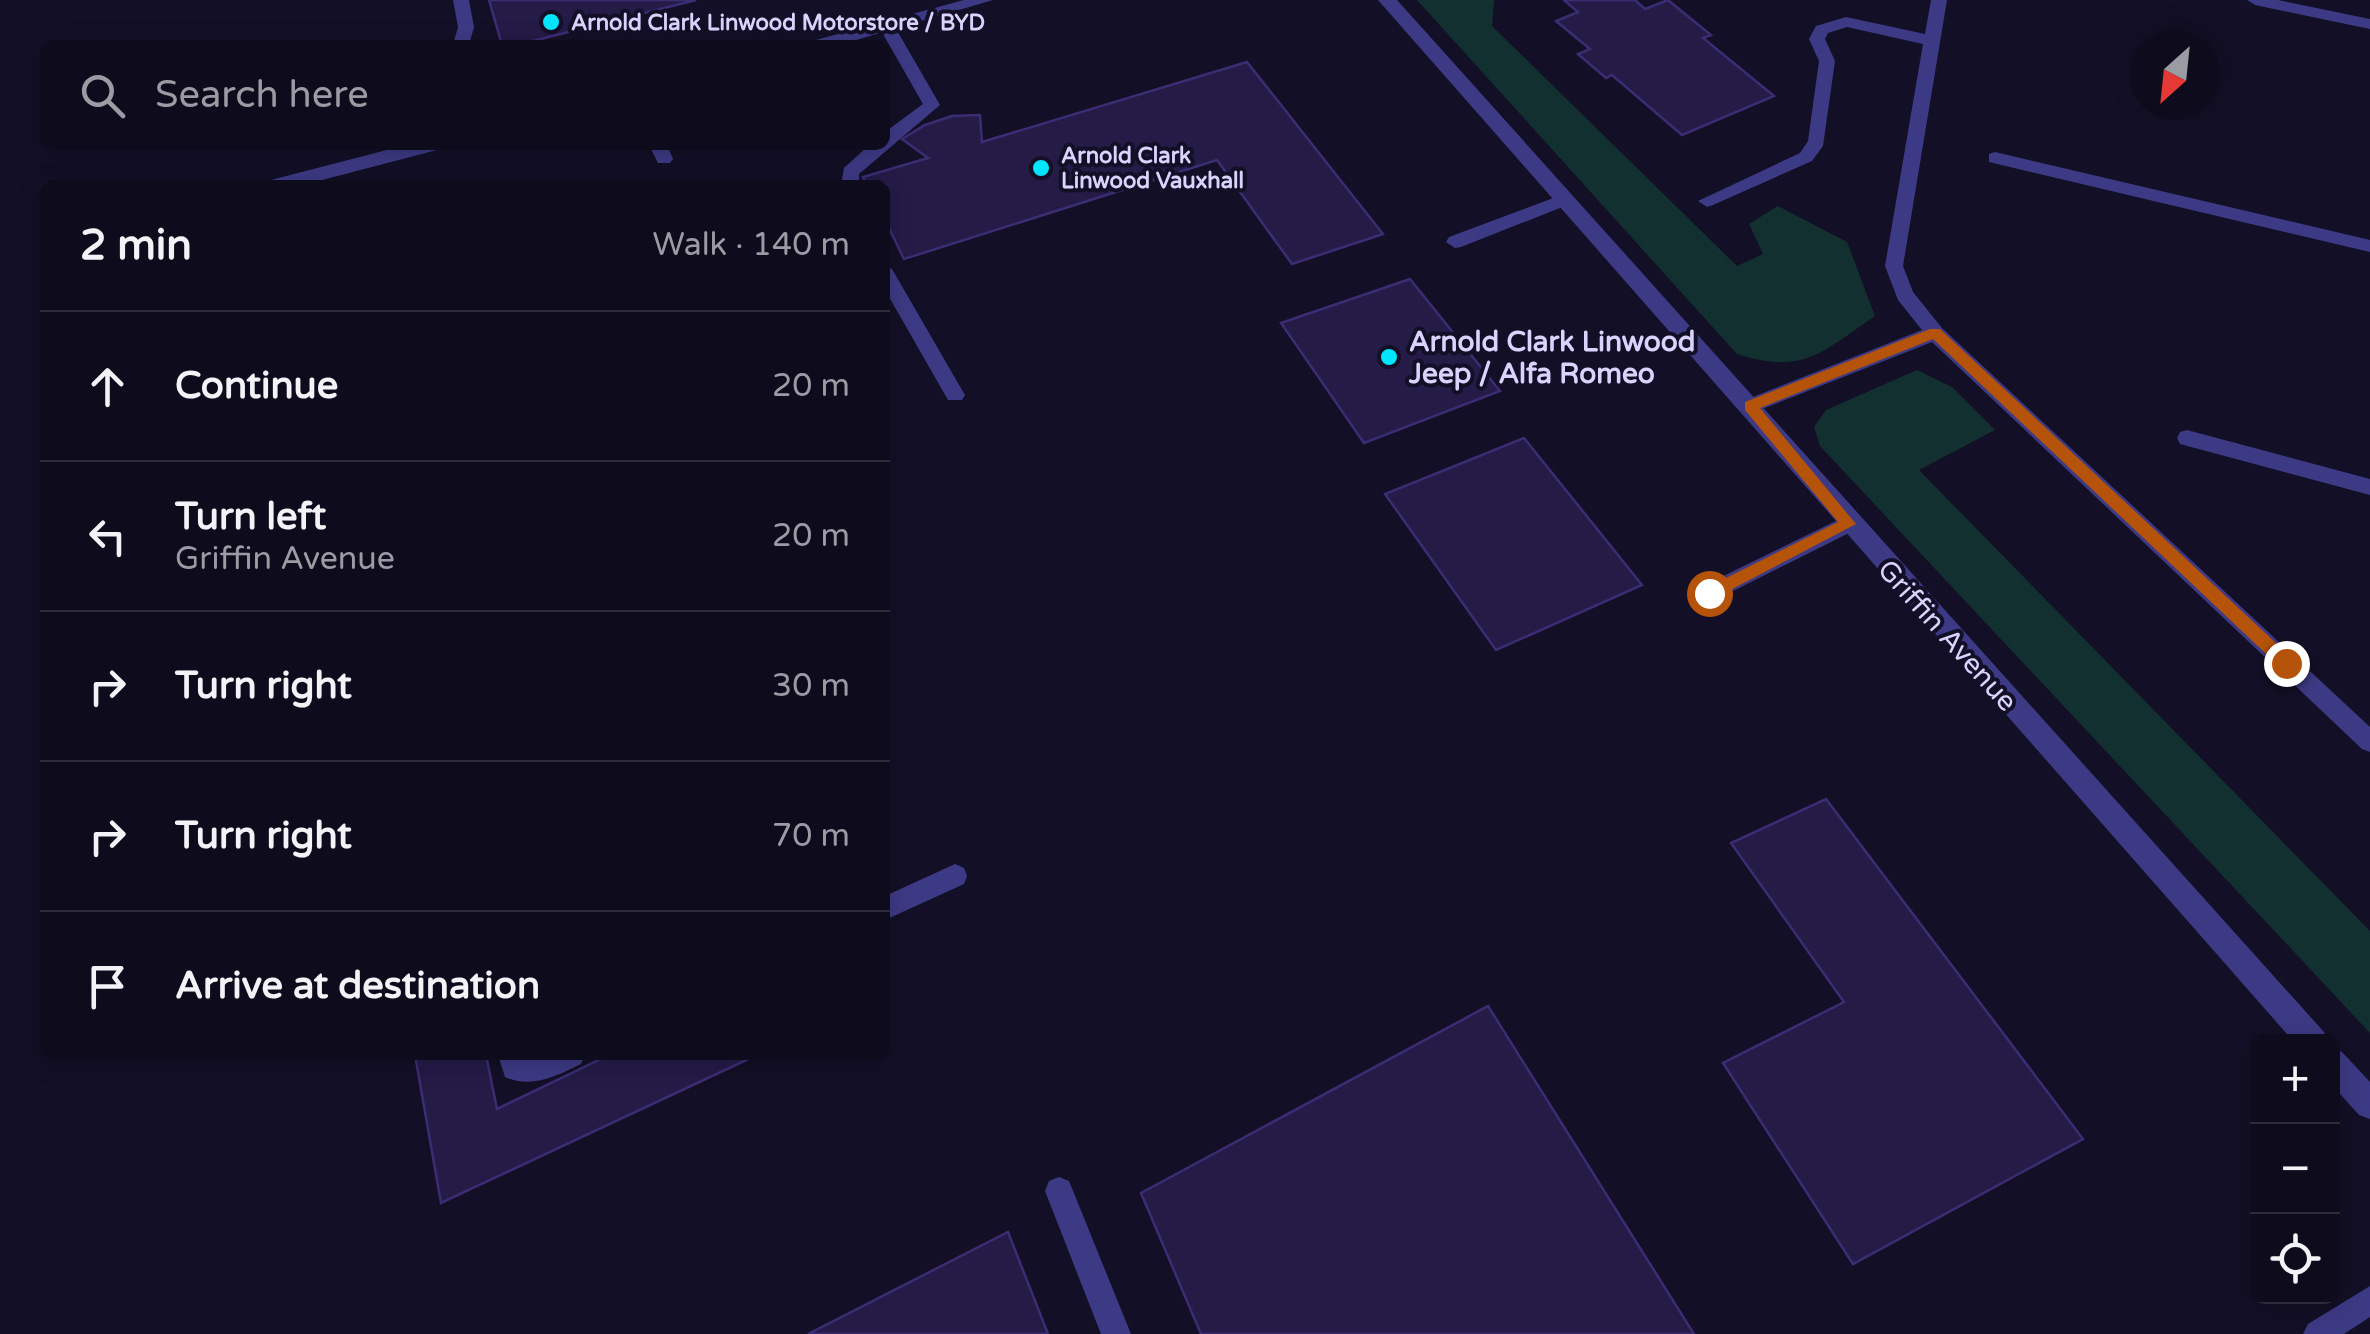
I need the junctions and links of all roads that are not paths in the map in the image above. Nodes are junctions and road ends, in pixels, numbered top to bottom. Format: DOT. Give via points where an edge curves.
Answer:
graph roads {
  1 [pos="461,0"];
  2 [pos="984,0"];
  3 [pos="1387,0"];
  4 [pos="2255,0"];
  5 [pos="1934,2"];
  6 [pos="2370,24"];
  7 [pos="887,27"];
  8 [pos="462,40"];
  9 [pos="837,40"];
  10 [pos="1930,40"];
  11 [pos="890,137"];
  12 [pos="411,150"];
  13 [pos="875,150"];
  14 [pos="1995,158"];
  15 [pos="297,180"];
  16 [pos="850,180"];
  17 [pos="1564,200"];
  18 [pos="1708,201"];
  19 [pos="1456,242"];
  20 [pos="2370,246"];
  21 [pos="890,283"];
  22 [pos="1935,333"];
  23 [pos="955,395"];
  24 [pos="1750,406"];
  25 [pos="2187,438"];
  26 [pos="2370,487"];
  27 [pos="1848,524"];
  28 [pos="1709,593"];
  29 [pos="2370,742"];
  30 [pos="955,876"];
  31 [pos="890,906"];
  32 [pos="2307,1034"];
  33 [pos="513,1060"];
  34 [pos="561,1060"];
  35 [pos="2340,1071"];
  36 [pos="2370,1104"];
  37 [pos="1058,1192"];
  38 [pos="2370,1300"];
  39 [pos="1116,1334"];
  40 [pos="2318,1334"];
  1 -- 8 [label="lane"];
  2 -- 7 [label="street"];
  3 -- 17 [label="street, Griffin Avenue"];
  4 -- 6 [label="lane"];
  5 -- 10 [label="lane"];
  7 -- 9 [label="street"];
  7 -- 11 [label="lane" via="932,104"];
  10 -- 18 [label="lane" via="1846,22 1822,30 1818,39 1828,61 1817,142 1806,157"];
  10 -- 22 [label="lane" via="1894,266 1906,296"];
  12 -- 15 [label="street"];
  13 -- 16 [label="lane" via="850,172"];
  14 -- 20 [label="lane"];
  17 -- 19 [label="lane"];
  17 -- 24 [label="street, Griffin Avenue"];
  21 -- 23 [label="lane"];
  22 -- 24 [label="lane"];
  22 -- 29 [label="lane"];
  24 -- 27 [label="street, Griffin Avenue"];
  25 -- 26 [label="lane"];
  27 -- 28 [label="lane"];
  27 -- 32 [label="street, Griffin Avenue"];
  30 -- 31 [label="lane"];
  33 -- 34 [label="lane" via="514,1068 543,1068"];
  35 -- 36 [label="street"];
  37 -- 39 [label="lane"];
  38 -- 40 [label="lane"];
}
